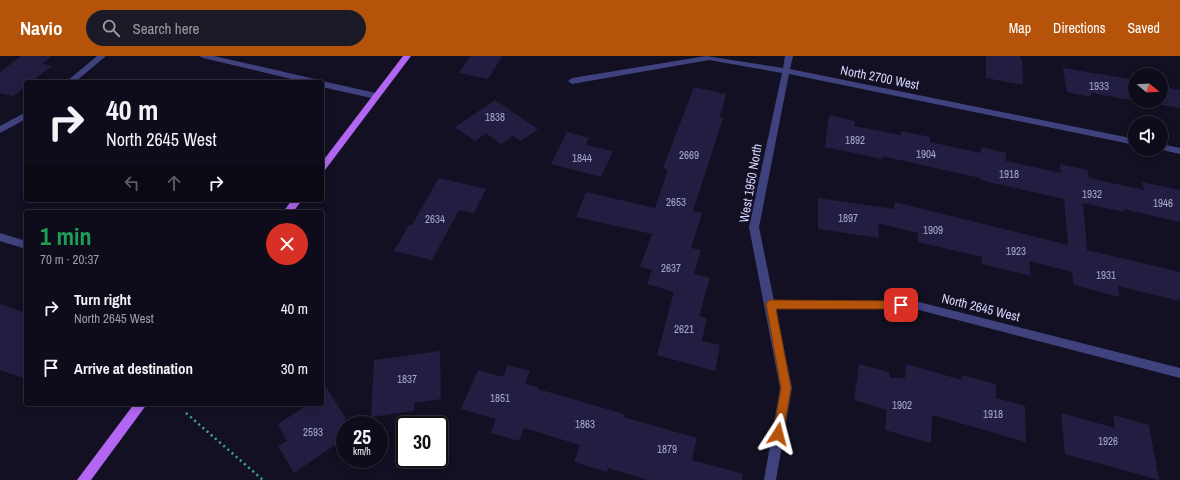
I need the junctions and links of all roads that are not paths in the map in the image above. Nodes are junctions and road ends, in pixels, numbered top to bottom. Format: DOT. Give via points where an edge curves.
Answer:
graph roads {
  1 [pos="102,56"];
  2 [pos="203,56"];
  3 [pos="408,56"];
  4 [pos="789,56"];
  5 [pos="785,71"];
  6 [pos="72,80"];
  7 [pos="305,80"];
  8 [pos="572,81"];
  9 [pos="324,84"];
  10 [pos="376,96"];
  11 [pos="24,116"];
  12 [pos="0,130"];
  13 [pos="1128,141"];
  14 [pos="1168,148"];
  15 [pos="1180,151"];
  16 [pos="324,165"];
  17 [pos="0,237"];
  18 [pos="24,244"];
  19 [pos="770,304"];
  20 [pos="1180,372"];
  21 [pos="139,406"];
  22 [pos="83,480"];
  23 [pos="770,480"];
  1 -- 6 [label="street"];
  2 -- 7 [label="street"];
  3 -- 10 [label="main road"];
  4 -- 5 [label="street, West 1950 North"];
  5 -- 8 [label="street, North 2700 West" via="709,58"];
  5 -- 13 [label="street, North 2700 West"];
  5 -- 19 [label="street, West 1950 North" via="754,227"];
  9 -- 10 [label="street"];
  10 -- 16 [label="main road"];
  11 -- 12 [label="street"];
  14 -- 15 [label="street"];
  17 -- 18 [label="street"];
  19 -- 20 [label="street, North 2645 West" via="915,305"];
  19 -- 23 [label="street, West 1950 North" via="786,388"];
  21 -- 22 [label="main road"];
}
